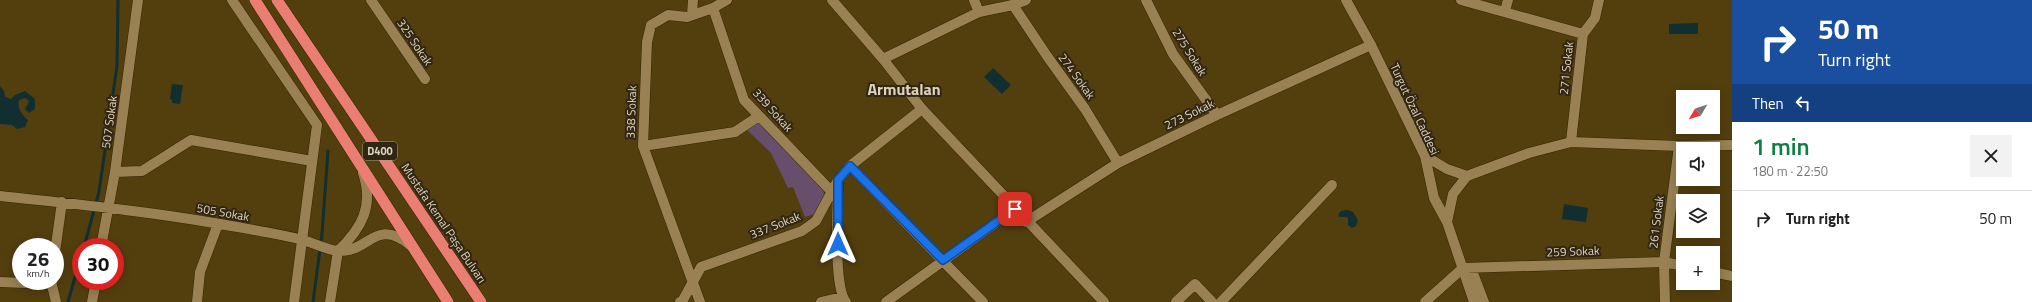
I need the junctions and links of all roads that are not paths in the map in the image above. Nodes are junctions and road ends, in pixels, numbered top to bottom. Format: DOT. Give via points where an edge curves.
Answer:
graph roads {
  1 [pos="138,0"];
  2 [pos="232,0"];
  3 [pos="255,0"];
  4 [pos="277,0"];
  5 [pos="282,0"];
  6 [pos="371,0"];
  7 [pos="693,0"];
  8 [pos="728,0"];
  9 [pos="832,0"];
  10 [pos="974,0"];
  11 [pos="1026,0"];
  12 [pos="1146,0"];
  13 [pos="1346,0"];
  14 [pos="1461,0"];
  15 [pos="1508,0"];
  16 [pos="1598,0"];
  17 [pos="1013,5"];
  18 [pos="713,8"];
  19 [pos="1505,11"];
  20 [pos="979,12"];
  21 [pos="692,16"];
  22 [pos="1583,34"];
  23 [pos="1371,45"];
  24 [pos="883,59"];
  25 [pos="321,64"];
  26 [pos="425,79"];
  27 [pos="922,109"];
  28 [pos="1216,115"];
  29 [pos="759,116"];
  30 [pos="1571,142"];
  31 [pos="1720,145"];
  32 [pos="1732,145"];
  33 [pos="643,146"];
  34 [pos="1676,146"];
  35 [pos="1424,156"];
  36 [pos="312,161"];
  37 [pos="358,161"];
  38 [pos="1118,163"];
  39 [pos="850,166"];
  40 [pos="1676,169"];
  41 [pos="115,172"];
  42 [pos="1467,176"];
  43 [pos="838,180"];
  44 [pos="1332,185"];
  45 [pos="832,192"];
  46 [pos="0,196"];
  47 [pos="62,202"];
  48 [pos="107,207"];
  49 [pos="1015,209"];
  50 [pos="1026,222"];
  51 [pos="1447,222"];
  52 [pos="218,224"];
  53 [pos="57,238"];
  54 [pos="102,238"];
  55 [pos="303,240"];
  56 [pos="414,248"];
  57 [pos="338,251"];
  58 [pos="943,260"];
  59 [pos="1664,262"];
  60 [pos="1676,265"];
  61 [pos="1467,268"];
  62 [pos="1720,273"];
  63 [pos="1732,276"];
  64 [pos="0,282"];
  65 [pos="12,282"];
  66 [pos="692,282"];
  67 [pos="53,290"];
  68 [pos="94,290"];
  69 [pos="844,299"];
  70 [pos="56,302"];
  71 [pos="92,302"];
  72 [pos="197,302"];
  73 [pos="294,302"];
  74 [pos="330,302"];
  75 [pos="448,302"];
  76 [pos="481,302"];
  77 [pos="680,302"];
  78 [pos="700,302"];
  79 [pos="821,302"];
  80 [pos="886,302"];
  81 [pos="983,302"];
  82 [pos="1104,302"];
  83 [pos="1176,302"];
  84 [pos="1212,302"];
  85 [pos="1221,302"];
  86 [pos="1425,302"];
  87 [pos="1474,302"];
  88 [pos="1484,302"];
  89 [pos="1665,302"];
  1 -- 41 [label="street, 507 Sokak"];
  2 -- 36 [label="street" via="317,125"];
  3 -- 37 [label="highway, D400"];
  4 -- 25 [label="highway, Mustafa Kemal Paşa Bulvarı / D400"];
  5 -- 25 [label="highway"];
  6 -- 26 [label="street, 325 Sokak"];
  7 -- 21 [label="street"];
  8 -- 18 [label="street, 338 Sokak"];
  9 -- 24 [label="street"];
  10 -- 20 [label="street"];
  11 -- 17 [label="street"];
  12 -- 28 [label="street, 275 Sokak" via="1173,54"];
  13 -- 23 [label="street, Turgut Özal Caddesi"];
  14 -- 19 [label="street"];
  15 -- 19 [label="street"];
  16 -- 22 [label="street, 271 Sokak" via="1595,18"];
  17 -- 20 [label="street"];
  17 -- 38 [label="street, 274 Sokak" via="1086,109"];
  18 -- 21 [label="street, 338 Sokak"];
  18 -- 29 [label="street, 339 Sokak" via="744,100"];
  19 -- 22 [label="street"];
  20 -- 24 [label="street"];
  21 -- 33 [label="street, 338 Sokak" via="668,15 651,25 647,42"];
  22 -- 30 [label="street, 271 Sokak"];
  23 -- 28 [label="street, 273 Sokak"];
  23 -- 35 [label="street, Turgut Özal Caddesi"];
  24 -- 27 [label="street"];
  25 -- 76 [label="highway, Mustafa Kemal Paşa Bulvarı / D400"];
  27 -- 39 [label="street, 337 Sokak"];
  27 -- 49 [label="street"];
  28 -- 38 [label="street, 273 Sokak"];
  29 -- 33 [label="street" via="735,132"];
  29 -- 45 [label="street, 339 Sokak"];
  30 -- 34 [label="street"];
  30 -- 42 [label="street" via="1529,153"];
  31 -- 32 [label="street"];
  33 -- 66 [label="street, 338 Sokak"];
  35 -- 42 [label="street" via="1447,169"];
  35 -- 51 [label="street, Turgut Özal Caddesi" via="1434,198"];
  36 -- 41 [label="street" via="191,140 142,171"];
  36 -- 55 [label="street"];
  37 -- 56 [label="highway, D400"];
  37 -- 57 [label="street" via="366,184 367,207 364,217 350,239"];
  38 -- 50 [label="street, 273 Sokak"];
  39 -- 43 [label="street, 337 Sokak"];
  39 -- 58 [label="street"];
  40 -- 59 [label="street, 261 Sokak"];
  41 -- 48 [label="street, 507 Sokak"];
  42 -- 51 [label="street" via="1453,194"];
  43 -- 45 [label="street, 337 Sokak"];
  43 -- 69 [label="street" via="838,260"];
  44 -- 85 [label="street"];
  45 -- 66 [label="street, 337 Sokak" via="816,221 805,229 701,267"];
  46 -- 47 [label="street, 505 Sokak"];
  47 -- 48 [label="street, 505 Sokak"];
  47 -- 53 [label="street"];
  48 -- 52 [label="street, 505 Sokak"];
  48 -- 54 [label="street, 507 Sokak"];
  49 -- 50 [label="street"];
  49 -- 58 [label="street"];
  50 -- 82 [label="street"];
  51 -- 61 [label="street, Turgut Özal Caddesi"];
  52 -- 55 [label="street, 505 Sokak"];
  52 -- 72 [label="street" via="200,272"];
  55 -- 57 [label="street, 505 Sokak"];
  55 -- 73 [label="street"];
  56 -- 57 [label="street" via="400,237 382,234 354,248"];
  56 -- 75 [label="highway, D400"];
  57 -- 74 [label="street"];
  58 -- 80 [label="street"];
  58 -- 81 [label="street"];
  59 -- 60 [label="street, 259 Sokak"];
  59 -- 61 [label="street, 259 Sokak"];
  59 -- 89 [label="street, 261 Sokak"];
  61 -- 86 [label="street"];
  61 -- 87 [label="street, Turgut Özal Caddesi"];
  61 -- 88 [label="street"];
  62 -- 63 [label="street"];
  64 -- 65 [label="street"];
  66 -- 77 [label="street, 337 Sokak"];
  66 -- 78 [label="street, 338 Sokak"];
  67 -- 70 [label="street"];
  68 -- 71 [label="street"];
  69 -- 79 [label="street"];
  83 -- 84 [label="street" via="1195,284"];
}
